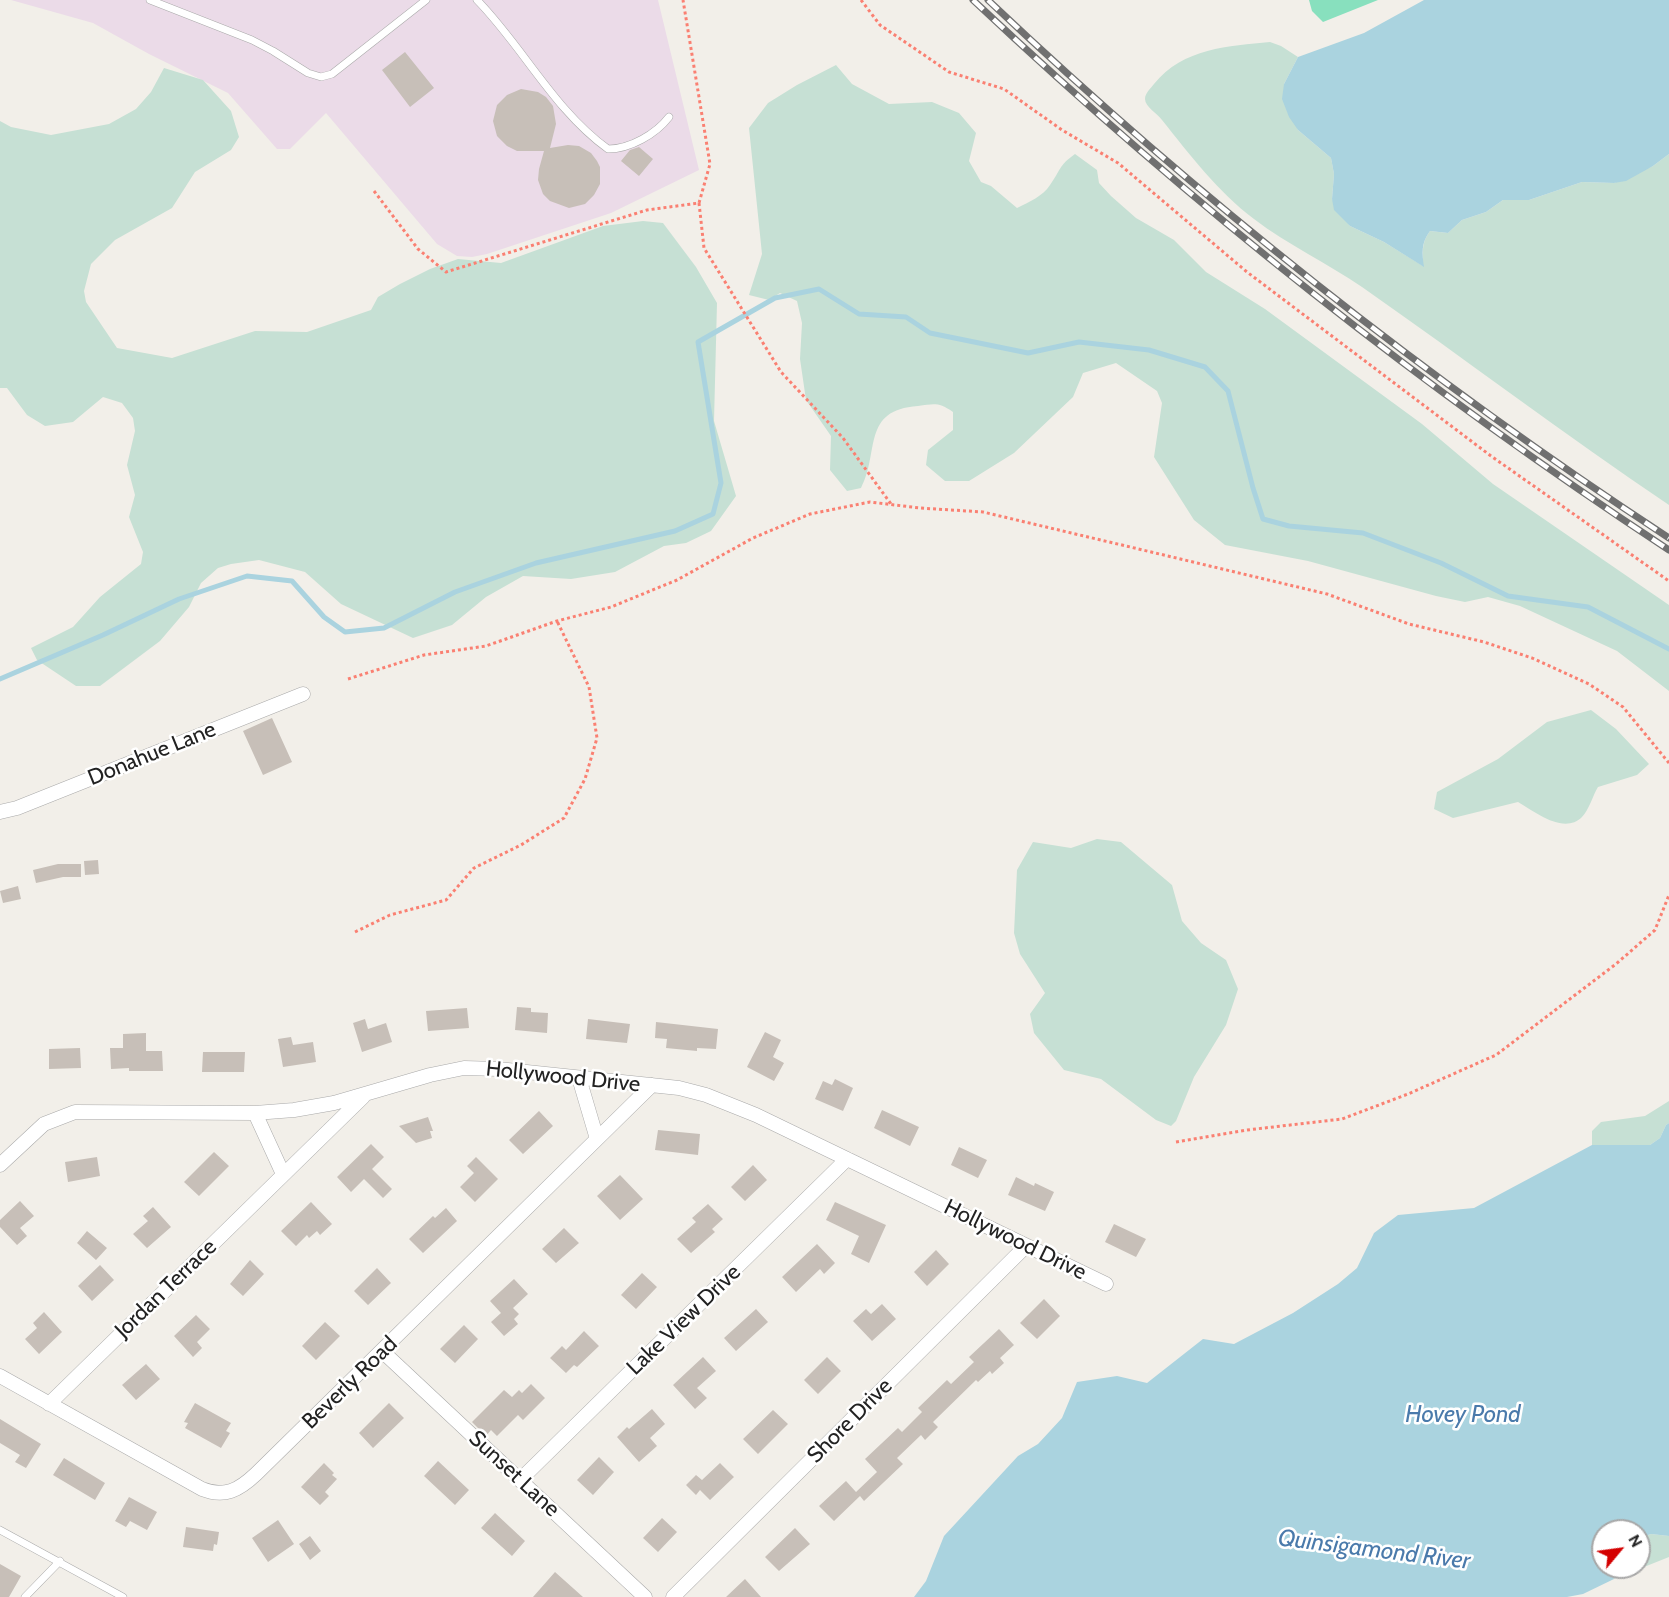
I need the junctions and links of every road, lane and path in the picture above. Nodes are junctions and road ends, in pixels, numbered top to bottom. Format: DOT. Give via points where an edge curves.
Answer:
graph roads {
  1 [pos="150,0"];
  2 [pos="426,0"];
  3 [pos="477,0"];
  4 [pos="683,0"];
  5 [pos="861,0"];
  6 [pos="669,117"];
  7 [pos="374,191"];
  8 [pos="699,203"];
  9 [pos="892,505"];
  10 [pos="1669,581"];
  11 [pos="557,621"];
  12 [pos="348,679"];
  13 [pos="303,694"];
  14 [pos="1669,763"];
  15 [pos="0,812"];
  16 [pos="1669,895"];
  17 [pos="354,932"];
  18 [pos="579,1078"];
  19 [pos="652,1085"];
  20 [pos="365,1095"];
  21 [pos="255,1113"];
  22 [pos="597,1139"];
  23 [pos="1176,1142"];
  24 [pos="847,1159"];
  25 [pos="0,1165"];
  26 [pos="283,1174"];
  27 [pos="1026,1246"];
  28 [pos="1106,1284"];
  29 [pos="382,1351"];
  30 [pos="0,1376"];
  31 [pos="48,1404"];
  32 [pos="520,1480"];
  33 [pos="0,1530"];
  34 [pos="60,1561"];
  35 [pos="25,1597"];
  36 [pos="123,1597"];
  37 [pos="645,1597"];
  38 [pos="673,1597"];
  1 -- 2 [label="lane" via="225,28 321,77 332,74"];
  3 -- 6 [label="lane" via="568,113 608,149 624,147 649,135"];
  4 -- 8 [label="path" via="710,164"];
  5 -- 10 [label="path" via="880,25 949,72 1004,89 1118,162 1247,272 1491,456"];
  7 -- 8 [label="path" via="418,249 446,272 647,210"];
  8 -- 9 [label="path" via="704,248 781,372 843,438"];
  9 -- 11 [label="path" via="870,502 810,514 753,538 677,580 611,606"];
  9 -- 14 [label="path" via="983,512 1327,594 1408,624 1484,642 1589,684 1623,706"];
  11 -- 12 [label="path" via="486,646 424,655"];
  11 -- 17 [label="path" via="589,687 597,738 585,779 564,818 474,868 446,900 390,915"];
  13 -- 15 [label="street, Donahue Lane"];
  16 -- 23 [label="path" via="1654,930 1616,964 1496,1055 1342,1119"];
  18 -- 19 [label="street, Hollywood Drive"];
  18 -- 20 [label="street, Hollywood Drive" via="464,1068"];
  18 -- 22 [label="street"];
  19 -- 22 [label="street, Beverly Road"];
  19 -- 24 [label="street, Hollywood Drive" via="718,1099"];
  20 -- 21 [label="street, Hollywood Drive" via="308,1109"];
  20 -- 26 [label="street, Jordan Terrace"];
  21 -- 25 [label="street, Hollywood Drive" via="75,1112 44,1124"];
  21 -- 26 [label="street"];
  22 -- 29 [label="street, Beverly Road"];
  24 -- 27 [label="street, Hollywood Drive"];
  24 -- 32 [label="street, Lake View Drive"];
  26 -- 31 [label="street, Jordan Terrace"];
  27 -- 28 [label="street, Hollywood Drive"];
  27 -- 38 [label="street, Shore Drive"];
  29 -- 31 [label="street, Beverly Road" via="248,1482 230,1493 202,1489"];
  29 -- 32 [label="street, Sunset Lane"];
  30 -- 31 [label="street, Beverly Road"];
  32 -- 37 [label="street, Sunset Lane"];
  33 -- 34 [label="lane"];
  34 -- 35 [label="lane"];
  34 -- 36 [label="lane"];
}
